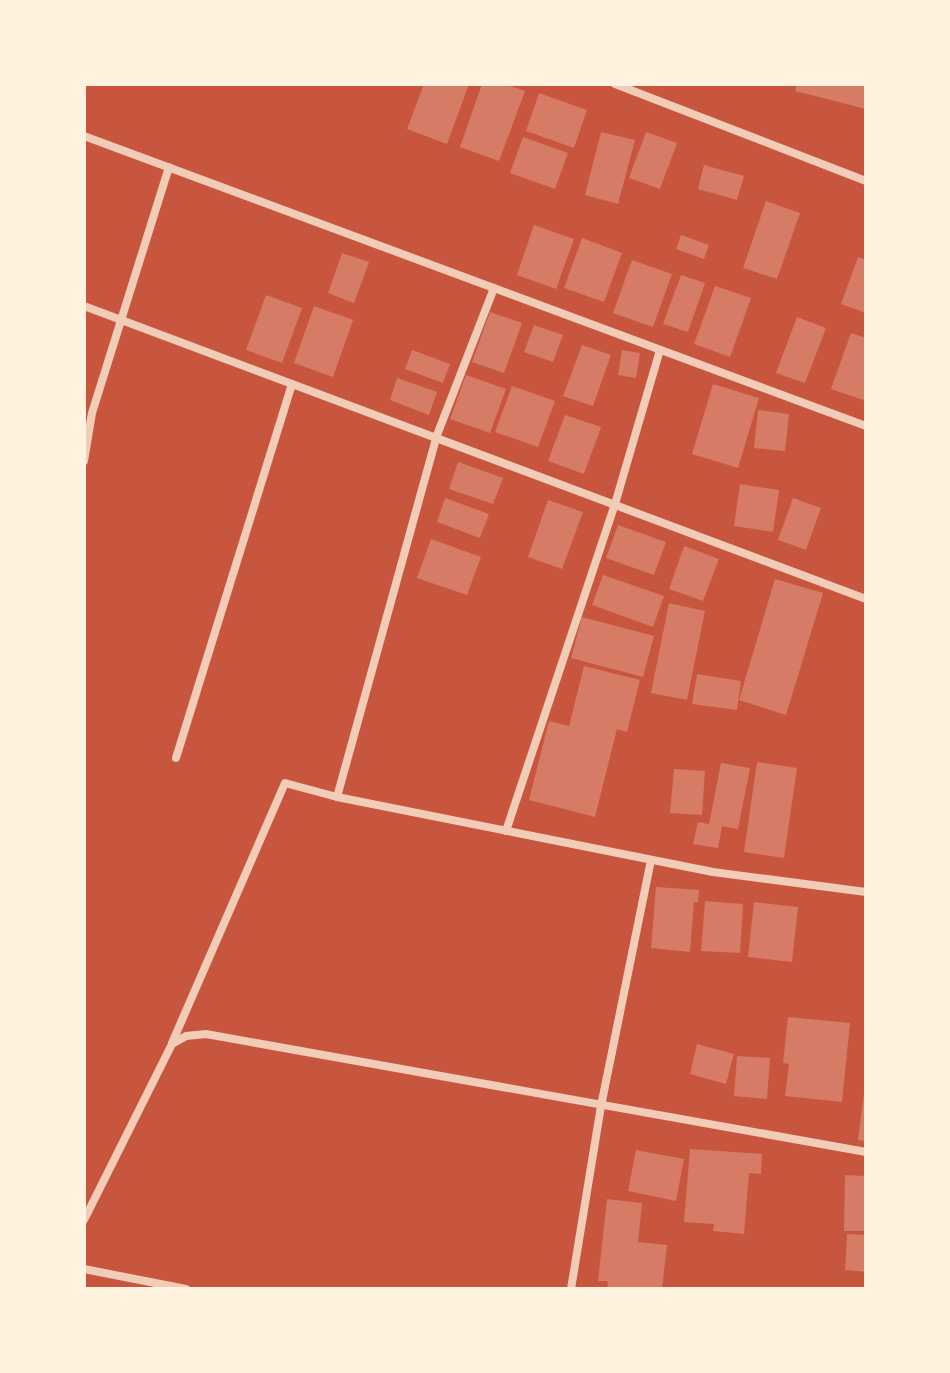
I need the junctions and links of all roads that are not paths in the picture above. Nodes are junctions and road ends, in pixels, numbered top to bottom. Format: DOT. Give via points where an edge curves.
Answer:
graph roads {
  1 [pos="615,84"];
  2 [pos="84,136"];
  3 [pos="169,167"];
  4 [pos="866,181"];
  5 [pos="494,288"];
  6 [pos="84,306"];
  7 [pos="121,320"];
  8 [pos="660,350"];
  9 [pos="292,384"];
  10 [pos="866,426"];
  11 [pos="437,435"];
  12 [pos="84,461"];
  13 [pos="615,504"];
  14 [pos="866,599"];
  15 [pos="176,758"];
  16 [pos="337,797"];
  17 [pos="506,831"];
  18 [pos="651,860"];
  19 [pos="866,892"];
  20 [pos="172,1044"];
  21 [pos="601,1106"];
  22 [pos="866,1152"];
  23 [pos="84,1220"];
  24 [pos="84,1269"];
  25 [pos="186,1289"];
  26 [pos="571,1289"];
  1 -- 4 [label="street"];
  2 -- 3 [label="street"];
  3 -- 5 [label="street"];
  3 -- 7 [label="street"];
  5 -- 8 [label="street"];
  5 -- 11 [label="street"];
  6 -- 7 [label="street"];
  7 -- 9 [label="street"];
  7 -- 12 [label="street" via="92,413"];
  8 -- 10 [label="street"];
  8 -- 13 [label="street"];
  9 -- 11 [label="street"];
  9 -- 15 [label="street"];
  11 -- 13 [label="street"];
  11 -- 16 [label="street"];
  13 -- 14 [label="street"];
  13 -- 17 [label="street"];
  16 -- 17 [label="street"];
  16 -- 20 [label="street" via="285,783"];
  17 -- 18 [label="street"];
  18 -- 19 [label="street"];
  18 -- 21 [label="street"];
  20 -- 21 [label="street" via="206,1034"];
  20 -- 23 [label="street"];
  21 -- 22 [label="street"];
  21 -- 26 [label="street"];
  24 -- 25 [label="street"];
}
